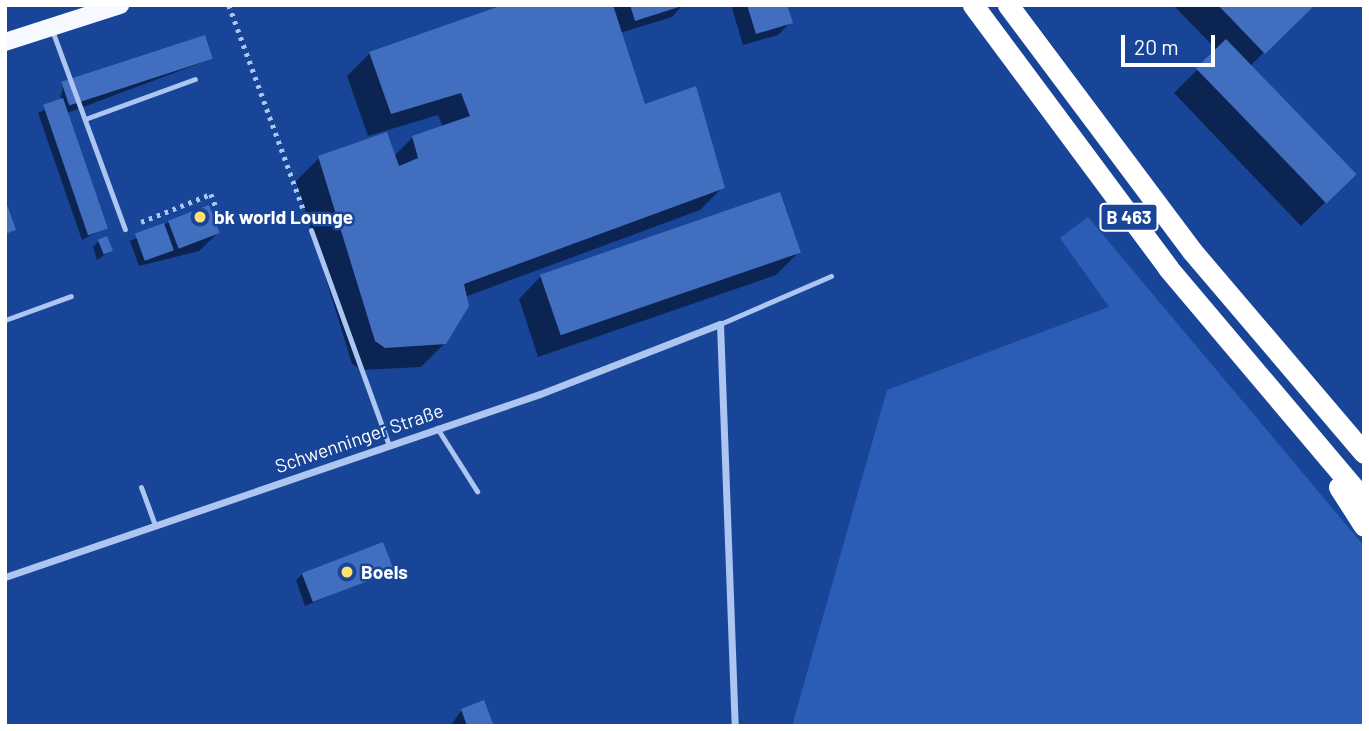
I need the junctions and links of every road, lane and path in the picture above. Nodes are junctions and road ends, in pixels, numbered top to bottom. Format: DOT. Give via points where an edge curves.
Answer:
graph roads {
  1 [pos="120,5"];
  2 [pos="229,5"];
  3 [pos="973,5"];
  4 [pos="1009,5"];
  5 [pos="51,27"];
  6 [pos="5,42"];
  7 [pos="195,79"];
  8 [pos="85,119"];
  9 [pos="216,224"];
  10 [pos="125,229"];
  11 [pos="311,230"];
  12 [pos="831,276"];
  13 [pos="71,296"];
  14 [pos="5,320"];
  15 [pos="720,324"];
  16 [pos="1314,398"];
  17 [pos="1296,421"];
  18 [pos="437,428"];
  19 [pos="1364,437"];
  20 [pos="389,445"];
  21 [pos="1364,453"];
  22 [pos="141,487"];
  23 [pos="477,491"];
  24 [pos="1364,500"];
  25 [pos="155,525"];
  26 [pos="1364,526"];
  27 [pos="5,578"];
  28 [pos="735,726"];
  1 -- 5 [label="main road"];
  2 -- 11 [label="path"];
  3 -- 17 [label="highway, B 463" via="1168,268"];
  4 -- 16 [label="highway, B 463" via="1184,240"];
  5 -- 6 [label="main road"];
  5 -- 8 [label="lane"];
  7 -- 8 [label="lane"];
  8 -- 10 [label="lane"];
  9 -- 10 [label="path" via="222,222 211,194"];
  11 -- 20 [label="lane"];
  12 -- 15 [label="lane"];
  13 -- 14 [label="lane"];
  15 -- 18 [label="street, Schwenninger Straße"];
  15 -- 28 [label="street"];
  16 -- 19 [label="highway"];
  16 -- 21 [label="highway, B 463"];
  17 -- 24 [label="highway, B 463"];
  17 -- 26 [label="highway"];
  18 -- 20 [label="street, Schwenninger Straße"];
  18 -- 23 [label="lane"];
  20 -- 25 [label="street, Schwenninger Straße"];
  22 -- 25 [label="lane"];
  25 -- 27 [label="street, Schwenninger Straße"];
}
